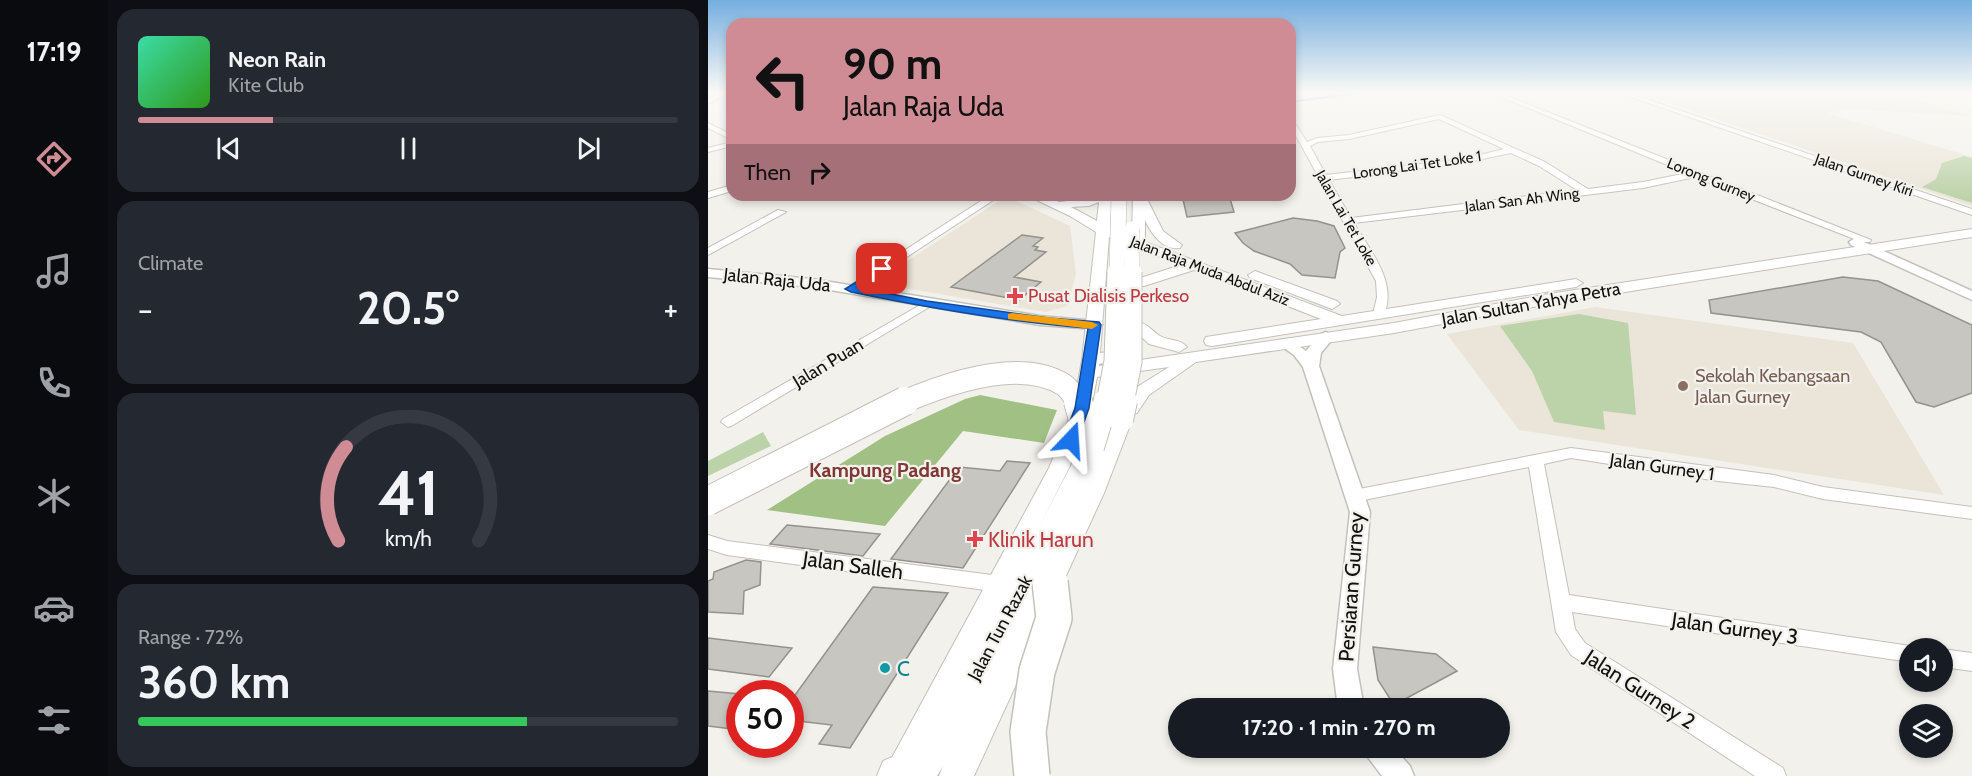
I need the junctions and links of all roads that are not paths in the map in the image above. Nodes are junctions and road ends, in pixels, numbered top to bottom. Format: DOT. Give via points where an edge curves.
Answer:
graph roads {
  1 [pos="1386,128"];
  2 [pos="1464,128"];
  3 [pos="1582,128"];
  4 [pos="1726,128"];
  5 [pos="1296,132"];
  6 [pos="1305,145"];
  7 [pos="726,146"];
  8 [pos="708,150"];
  9 [pos="1511,150"];
  10 [pos="1696,174"];
  11 [pos="1322,178"];
  12 [pos="726,190"];
  13 [pos="1586,192"];
  14 [pos="708,195"];
  15 [pos="988,201"];
  16 [pos="1046,201"];
  17 [pos="1058,201"];
  18 [pos="1091,201"];
  19 [pos="1105,201"];
  20 [pos="1119,201"];
  21 [pos="1132,201"];
  22 [pos="1139,201"];
  23 [pos="1142,201"];
  24 [pos="1064,204"];
  25 [pos="781,212"];
  26 [pos="1972,212"];
  27 [pos="1347,221"];
  28 [pos="1972,225"];
  29 [pos="1105,226"];
  30 [pos="1972,232"];
  31 [pos="1138,237"];
  32 [pos="1867,244"];
  33 [pos="1175,245"];
  34 [pos="708,252"];
  35 [pos="1196,265"];
  36 [pos="708,273"];
  37 [pos="1139,283"];
  38 [pos="851,289"];
  39 [pos="1972,296"];
  40 [pos="1282,298"];
  41 [pos="927,304"];
  42 [pos="1379,314"];
  43 [pos="1362,316"];
  44 [pos="1337,320"];
  45 [pos="1095,325"];
  46 [pos="1139,327"];
  47 [pos="1394,328"];
  48 [pos="1272,331"];
  49 [pos="1326,337"];
  50 [pos="1285,343"];
  51 [pos="1179,346"];
  52 [pos="1202,355"];
  53 [pos="1138,359"];
  54 [pos="1311,366"];
  55 [pos="1090,367"];
  56 [pos="1130,409"];
  57 [pos="728,422"];
  58 [pos="1092,447"];
  59 [pos="1536,462"];
  60 [pos="1354,496"];
  61 [pos="708,501"];
  62 [pos="1972,513"];
  63 [pos="708,542"];
  64 [pos="1050,582"];
  65 [pos="1000,584"];
  66 [pos="1560,602"];
  67 [pos="1899,651"];
  68 [pos="1953,659"];
  69 [pos="1972,662"];
  70 [pos="1349,698"];
  71 [pos="1385,758"];
  72 [pos="897,776"];
  73 [pos="918,776"];
  74 [pos="956,776"];
  75 [pos="966,776"];
  76 [pos="1032,776"];
  77 [pos="1400,776"];
  78 [pos="1775,776"];
  1 -- 6 [label="street"];
  2 -- 9 [label="street"];
  3 -- 10 [label="street, Lorong Gurney"];
  4 -- 26 [label="street, Jalan Gurney Kiri"];
  5 -- 6 [label="street, Jalan Lai Tet Loke"];
  6 -- 11 [label="street, Jalan Lai Tet Loke"];
  7 -- 8 [label="street"];
  9 -- 11 [label="street, Lorong Lai Tet Loke 1" via="1463,161"];
  9 -- 13 [label="street"];
  10 -- 13 [label="street, Jalan San Ah Wing"];
  10 -- 32 [label="street, Lorong Gurney"];
  11 -- 27 [label="street, Jalan Lai Tet Loke"];
  12 -- 14 [label="street"];
  13 -- 27 [label="street, Jalan San Ah Wing"];
  15 -- 38 [label="street"];
  16 -- 29 [label="main road, Jalan Raja Muda Abdul Aziz"];
  17 -- 24 [label="main road, Jalan Raja Muda Abdul Aziz"];
  18 -- 24 [label="main road"];
  19 -- 29 [label="main road, Jalan Tun Razak"];
  20 -- 58 [label="main road, Jalan Tun Razak, bridge" via="1114,361"];
  21 -- 64 [label="main road, Jalan Tun Razak, bridge" via="1132,362 1128,390 1121,420 1092,493"];
  22 -- 31 [label="main road, Jalan Tun Razak"];
  23 -- 33 [label="main road" via="1158,233"];
  24 -- 29 [label="main road, Jalan Raja Muda Abdul Aziz"];
  25 -- 34 [label="street"];
  27 -- 42 [label="street, Jalan Lai Tet Loke" via="1382,281"];
  28 -- 32 [label="main road, Jalan Sultan Yahya Petra"];
  29 -- 31 [label="main road, Jalan Raja Muda Abdul Aziz"];
  29 -- 45 [label="main road, Jalan Tun Razak"];
  30 -- 32 [label="main road, Jalan Sultan Yahya Petra"];
  31 -- 33 [label="main road, Jalan Raja Muda Abdul Aziz"];
  31 -- 35 [label="main road, Jalan Raja Muda Abdul Aziz"];
  31 -- 37 [label="main road, Jalan Tun Razak"];
  32 -- 39 [label="street" via="1912,270"];
  32 -- 42 [label="main road, Jalan Sultan Yahya Petra"];
  32 -- 47 [label="main road, Jalan Sultan Yahya Petra"];
  33 -- 43 [label="main road, Jalan Raja Muda Abdul Aziz"];
  35 -- 37 [label="main road"];
  35 -- 40 [label="main road, Jalan Raja Muda Abdul Aziz"];
  36 -- 38 [label="street, Jalan Raja Uda" via="775,276"];
  37 -- 46 [label="main road, Jalan Tun Razak"];
  38 -- 41 [label="street, Jalan Raja Uda"];
  40 -- 44 [label="main road, Jalan Raja Muda Abdul Aziz"];
  40 -- 48 [label="main road" via="1286,314"];
  41 -- 45 [label="street, Jalan Raja Uda"];
  41 -- 57 [label="street, Jalan Puan"];
  42 -- 43 [label="main road, Jalan Sultan Yahya Petra"];
  43 -- 44 [label="main road, Jalan Sultan Yahya Petra"];
  44 -- 47 [label="main road, Jalan Raja Muda Abdul Aziz"];
  44 -- 48 [label="main road, Jalan Sultan Yahya Petra"];
  45 -- 55 [label="main road, Jalan Tun Razak"];
  46 -- 51 [label="main road" via="1155,340"];
  46 -- 53 [label="main road, Jalan Tun Razak"];
  47 -- 49 [label="main road, Jalan Sultan Yahya Petra"];
  48 -- 51 [label="main road, Jalan Sultan Yahya Petra"];
  49 -- 50 [label="main road, Jalan Sultan Yahya Petra"];
  49 -- 54 [label="street" via="1313,352"];
  50 -- 52 [label="main road, Jalan Sultan Yahya Petra"];
  50 -- 54 [label="street, Persiaran Gurney"];
  51 -- 53 [label="main road, Jalan Sultan Yahya Petra"];
  52 -- 53 [label="main road, Jalan Sultan Yahya Petra"];
  52 -- 56 [label="main road" via="1143,391"];
  53 -- 55 [label="main road, Jalan Sultan Yahya Petra"];
  53 -- 56 [label="main road, Jalan Tun Razak"];
  54 -- 60 [label="street, Persiaran Gurney"];
  55 -- 65 [label="main road, Jalan Tun Razak" via="1071,440"];
  56 -- 75 [label="main road, Jalan Tun Razak" via="1095,508"];
  58 -- 61 [label="highway, bridge" via="1079,402 1067,388 1041,376 996,374 920,394"];
  58 -- 73 [label="main road, Jalan Tun Razak" via="987,656"];
  59 -- 60 [label="street, Jalan Gurney 1"];
  59 -- 62 [label="street, Jalan Gurney 1" via="1571,453"];
  59 -- 66 [label="street, Jalan Gurney 2"];
  60 -- 70 [label="street, Persiaran Gurney" via="1360,512 1345,669"];
  63 -- 65 [label="street, Jalan Salleh" via="727,548"];
  64 -- 74 [label="main road, Jalan Tun Razak"];
  64 -- 76 [label="highway, bridge" via="1054,618 1037,671 1028,732"];
  65 -- 72 [label="main road, Jalan Tun Razak"];
  66 -- 67 [label="street, Jalan Gurney 3"];
  66 -- 78 [label="street, Jalan Gurney 2" via="1566,632 1578,649"];
  68 -- 69 [label="street"];
  71 -- 77 [label="street"];
}
